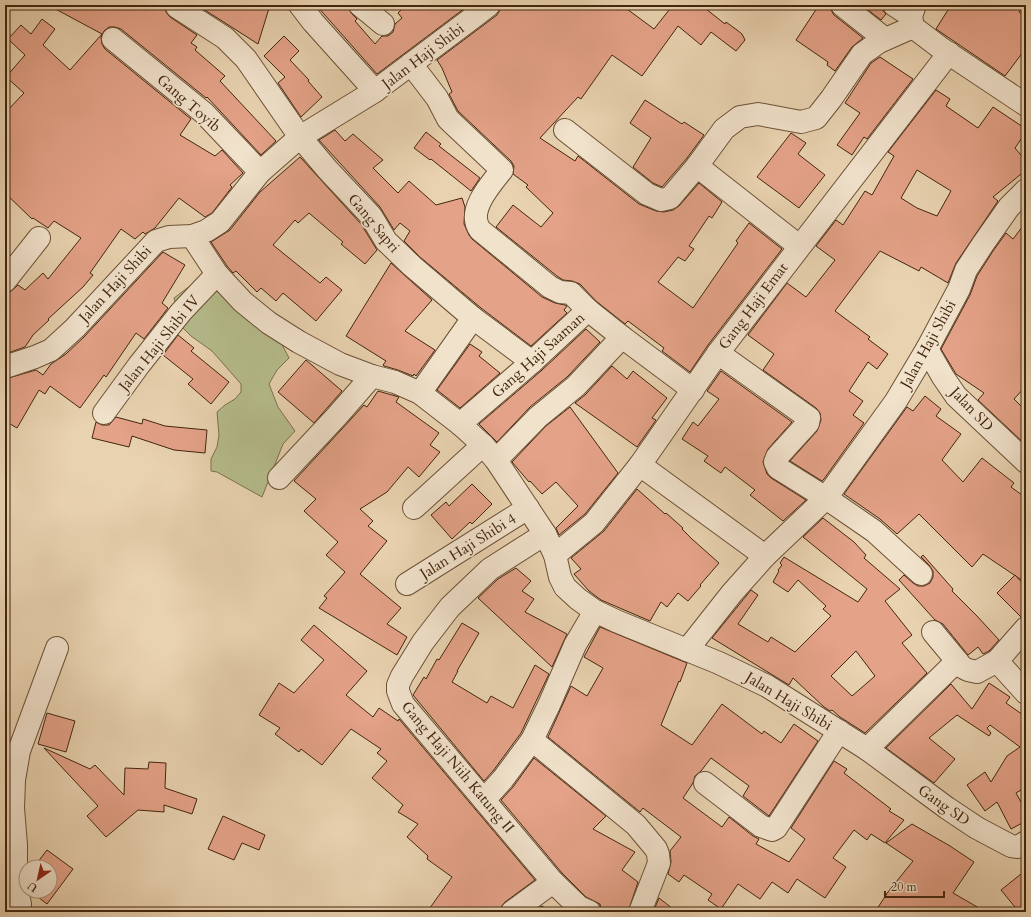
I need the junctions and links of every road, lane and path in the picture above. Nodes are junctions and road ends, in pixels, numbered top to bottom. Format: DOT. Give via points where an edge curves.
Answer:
graph roads {
  1 [pos="300,5"];
  2 [pos="360,5"];
  3 [pos="489,5"];
  4 [pos="842,5"];
  5 [pos="177,7"];
  6 [pos="908,13"];
  7 [pos="383,24"];
  8 [pos="113,39"];
  9 [pos="885,39"];
  10 [pos="949,53"];
  11 [pos="411,64"];
  12 [pos="375,91"];
  13 [pos="1026,105"];
  14 [pos="565,130"];
  15 [pos="300,137"];
  16 [pos="697,166"];
  17 [pos="260,172"];
  18 [pos="1026,190"];
  19 [pos="192,236"];
  20 [pos="39,238"];
  21 [pos="800,246"];
  22 [pos="217,274"];
  23 [pos="5,281"];
  24 [pos="588,310"];
  25 [pos="474,318"];
  26 [pos="622,337"];
  27 [pos="927,349"];
  28 [pos="718,353"];
  29 [pos="532,362"];
  30 [pos="5,367"];
  31 [pos="372,376"];
  32 [pos="693,390"];
  33 [pos="420,393"];
  34 [pos="104,413"];
  35 [pos="460,424"];
  36 [pos="490,453"];
  37 [pos="1026,462"];
  38 [pos="640,465"];
  39 [pos="280,478"];
  40 [pos="826,498"];
  41 [pos="414,508"];
  42 [pos="528,508"];
  43 [pos="545,534"];
  44 [pos="555,555"];
  45 [pos="765,556"];
  46 [pos="921,574"];
  47 [pos="408,584"];
  48 [pos="594,611"];
  49 [pos="1026,628"];
  50 [pos="933,632"];
  51 [pos="57,648"];
  52 [pos="687,650"];
  53 [pos="957,661"];
  54 [pos="997,661"];
  55 [pos="1026,693"];
  56 [pos="839,731"];
  57 [pos="532,740"];
  58 [pos="867,749"];
  59 [pos="705,783"];
  60 [pos="484,800"];
  61 [pos="1026,842"];
  62 [pos="552,882"];
  63 [pos="19,912"];
  64 [pos="512,912"];
  65 [pos="590,912"];
  66 [pos="640,912"];
  1 -- 12 [label="street, Jalan Haji Shibi" via="312,22"];
  2 -- 7 [label="street"];
  3 -- 11 [label="street, Jalan Haji Shibi"];
  4 -- 9 [label="street"];
  5 -- 15 [label="street, Gang Sapri" via="225,38 242,54"];
  6 -- 9 [label="street"];
  6 -- 10 [label="street"];
  8 -- 17 [label="street, Gang Toyib" via="204,113"];
  9 -- 16 [label="street" via="862,54 816,118 801,122 758,114 740,117 724,128"];
  10 -- 13 [label="street"];
  10 -- 21 [label="street, Gang Haji Emat"];
  11 -- 12 [label="street, Jalan Haji Shibi"];
  11 -- 24 [label="street" via="438,98 448,119 502,170 478,205 477,226 550,288 571,293"];
  12 -- 15 [label="street, Jalan Haji Shibi"];
  14 -- 16 [label="street" via="647,194 661,200 670,198"];
  15 -- 17 [label="street, Jalan Haji Shibi"];
  15 -- 25 [label="street, Gang Sapri" via="371,216 386,241"];
  16 -- 21 [label="street"];
  17 -- 19 [label="street, Jalan Haji Shibi" via="220,222"];
  18 -- 27 [label="street, Jalan Haji Shibi" via="1009,207 966,270 959,289"];
  19 -- 22 [label="street"];
  19 -- 30 [label="street, Jalan Haji Shibi" via="169,237 156,241 75,328 51,350"];
  20 -- 23 [label="street"];
  21 -- 28 [label="street, Gang Haji Emat"];
  22 -- 31 [label="street" via="243,302 269,324 340,364"];
  22 -- 34 [label="street, Jalan Haji Shibi IV" via="181,312"];
  24 -- 26 [label="street, Gang Haji Saaman"];
  24 -- 29 [label="street, Gang Haji Saaman"];
  25 -- 29 [label="street, Gang Sapri"];
  25 -- 33 [label="street"];
  26 -- 32 [label="street, Gang Haji Saaman"];
  26 -- 36 [label="street" via="576,386"];
  27 -- 37 [label="street, Jalan SD" via="956,396"];
  27 -- 40 [label="street, Jalan Haji Shibi" via="896,401"];
  28 -- 32 [label="street, Gang Haji Emat"];
  28 -- 40 [label="street" via="809,418 808,423 776,457 775,462 778,468"];
  29 -- 35 [label="street, Gang Haji Saaman"];
  31 -- 33 [label="street" via="395,382"];
  31 -- 39 [label="street"];
  32 -- 38 [label="street, Gang Haji Emat"];
  33 -- 35 [label="street"];
  35 -- 36 [label="street"];
  36 -- 41 [label="street"];
  36 -- 42 [label="street"];
  38 -- 44 [label="street, Gang Haji Emat" via="594,523"];
  38 -- 45 [label="street"];
  40 -- 45 [label="street, Jalan Haji Shibi"];
  40 -- 46 [label="street" via="874,531"];
  42 -- 43 [label="street"];
  42 -- 47 [label="street, Jalan Haji Shibi 4"];
  43 -- 44 [label="street"];
  43 -- 60 [label="street, Gang Haji Niih Katung II" via="490,569 450,607 423,642 398,684 403,704"];
  44 -- 48 [label="street" via="565,587"];
  45 -- 52 [label="street, Jalan Haji Shibi"];
  48 -- 52 [label="street"];
  48 -- 57 [label="street" via="575,645"];
  49 -- 54 [label="street"];
  50 -- 53 [label="street"];
  51 -- 63 [label="street" via="19,752 14,780 13,808"];
  52 -- 56 [label="street, Jalan Haji Shibi" via="767,686"];
  53 -- 54 [label="street" via="962,667 977,672"];
  53 -- 58 [label="street"];
  54 -- 55 [label="street"];
  56 -- 58 [label="street, Gang SD"];
  56 -- 59 [label="street, Jalan Haji Shibi" via="776,828 772,830 761,826"];
  57 -- 60 [label="street"];
  57 -- 66 [label="street" via="636,825 656,849 659,863"];
  58 -- 61 [label="street, Gang SD" via="976,828 1011,846 1018,847"];
  60 -- 62 [label="street, Gang Haji Niih Katung II"];
  62 -- 64 [label="street"];
  62 -- 65 [label="street, Gang Haji Niih Katung II" via="579,907"];
}
